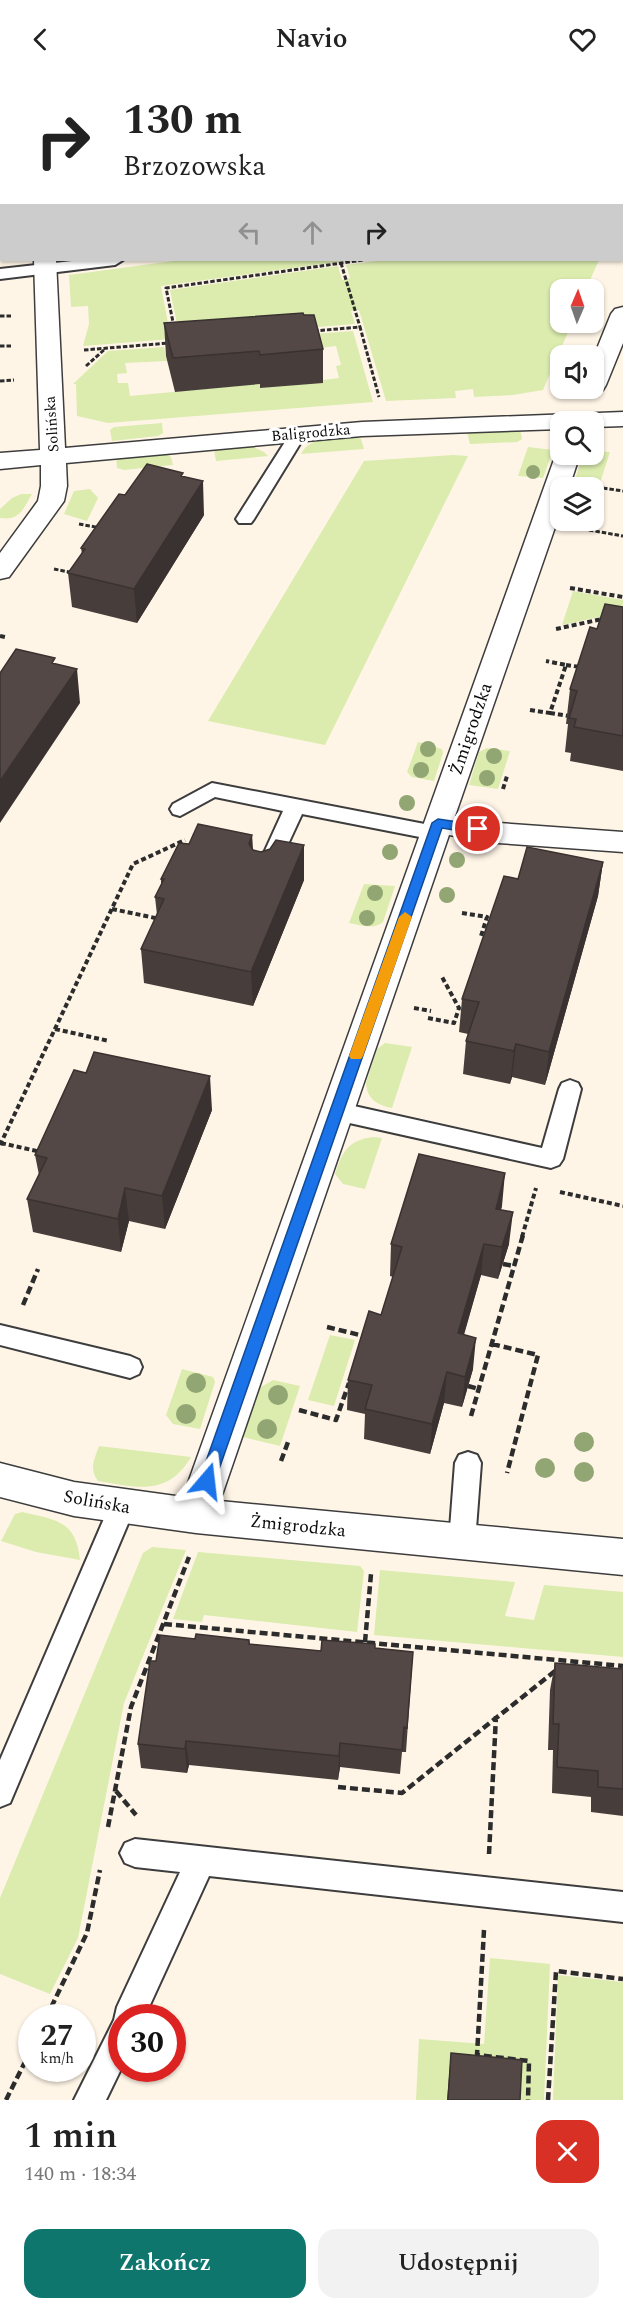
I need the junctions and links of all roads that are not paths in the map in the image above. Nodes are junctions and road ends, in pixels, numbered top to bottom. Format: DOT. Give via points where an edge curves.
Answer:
graph roads {
  1 [pos="98,261"];
  2 [pos="45,264"];
  3 [pos="0,274"];
  4 [pos="623,314"];
  5 [pos="604,360"];
  6 [pos="604,419"];
  7 [pos="623,419"];
  8 [pos="550,421"];
  9 [pos="298,434"];
  10 [pos="55,456"];
  11 [pos="0,461"];
  12 [pos="564,465"];
  13 [pos="245,519"];
  14 [pos="0,571"];
  15 [pos="295,807"];
  16 [pos="180,809"];
  17 [pos="436,828"];
  18 [pos="623,842"];
  19 [pos="262,878"];
  20 [pos="570,1089"];
  21 [pos="336,1111"];
  22 [pos="0,1335"];
  23 [pos="130,1367"];
  24 [pos="468,1463"];
  25 [pos="0,1480"];
  26 [pos="122,1507"];
  27 [pos="196,1516"];
  28 [pos="462,1542"];
  29 [pos="623,1557"];
  30 [pos="9,1748"];
  31 [pos="0,1793"];
  32 [pos="135,1853"];
  33 [pos="201,1861"];
  34 [pos="623,1907"];
  35 [pos="135,2004"];
  36 [pos="108,2062"];
  37 [pos="90,2100"];
  1 -- 2 [label="lane"];
  2 -- 3 [label="lane"];
  2 -- 10 [label="street, Solińska"];
  4 -- 5 [label="street"];
  6 -- 7 [label="street, Baligrodzka"];
  8 -- 9 [label="street, Baligrodzka"];
  9 -- 10 [label="street, Baligrodzka"];
  9 -- 13 [label="lane"];
  10 -- 11 [label="street, Baligrodzka"];
  10 -- 14 [label="street, Solińska" via="51,501"];
  12 -- 17 [label="street, Żmigrodzka"];
  15 -- 16 [label="lane" via="212,790"];
  15 -- 17 [label="lane"];
  15 -- 19 [label="lane"];
  17 -- 18 [label="street"];
  17 -- 21 [label="street, Żmigrodzka"];
  20 -- 21 [label="lane" via="550,1159"];
  21 -- 27 [label="street, Żmigrodzka"];
  22 -- 23 [label="lane"];
  24 -- 28 [label="lane"];
  25 -- 26 [label="street, Solińska"];
  26 -- 27 [label="street, Solińska"];
  26 -- 30 [label="lane"];
  27 -- 28 [label="street, Żmigrodzka"];
  28 -- 29 [label="street, Żmigrodzka"];
  30 -- 31 [label="lane"];
  32 -- 33 [label="lane"];
  33 -- 34 [label="lane"];
  33 -- 35 [label="lane"];
  36 -- 37 [label="lane"];
}
